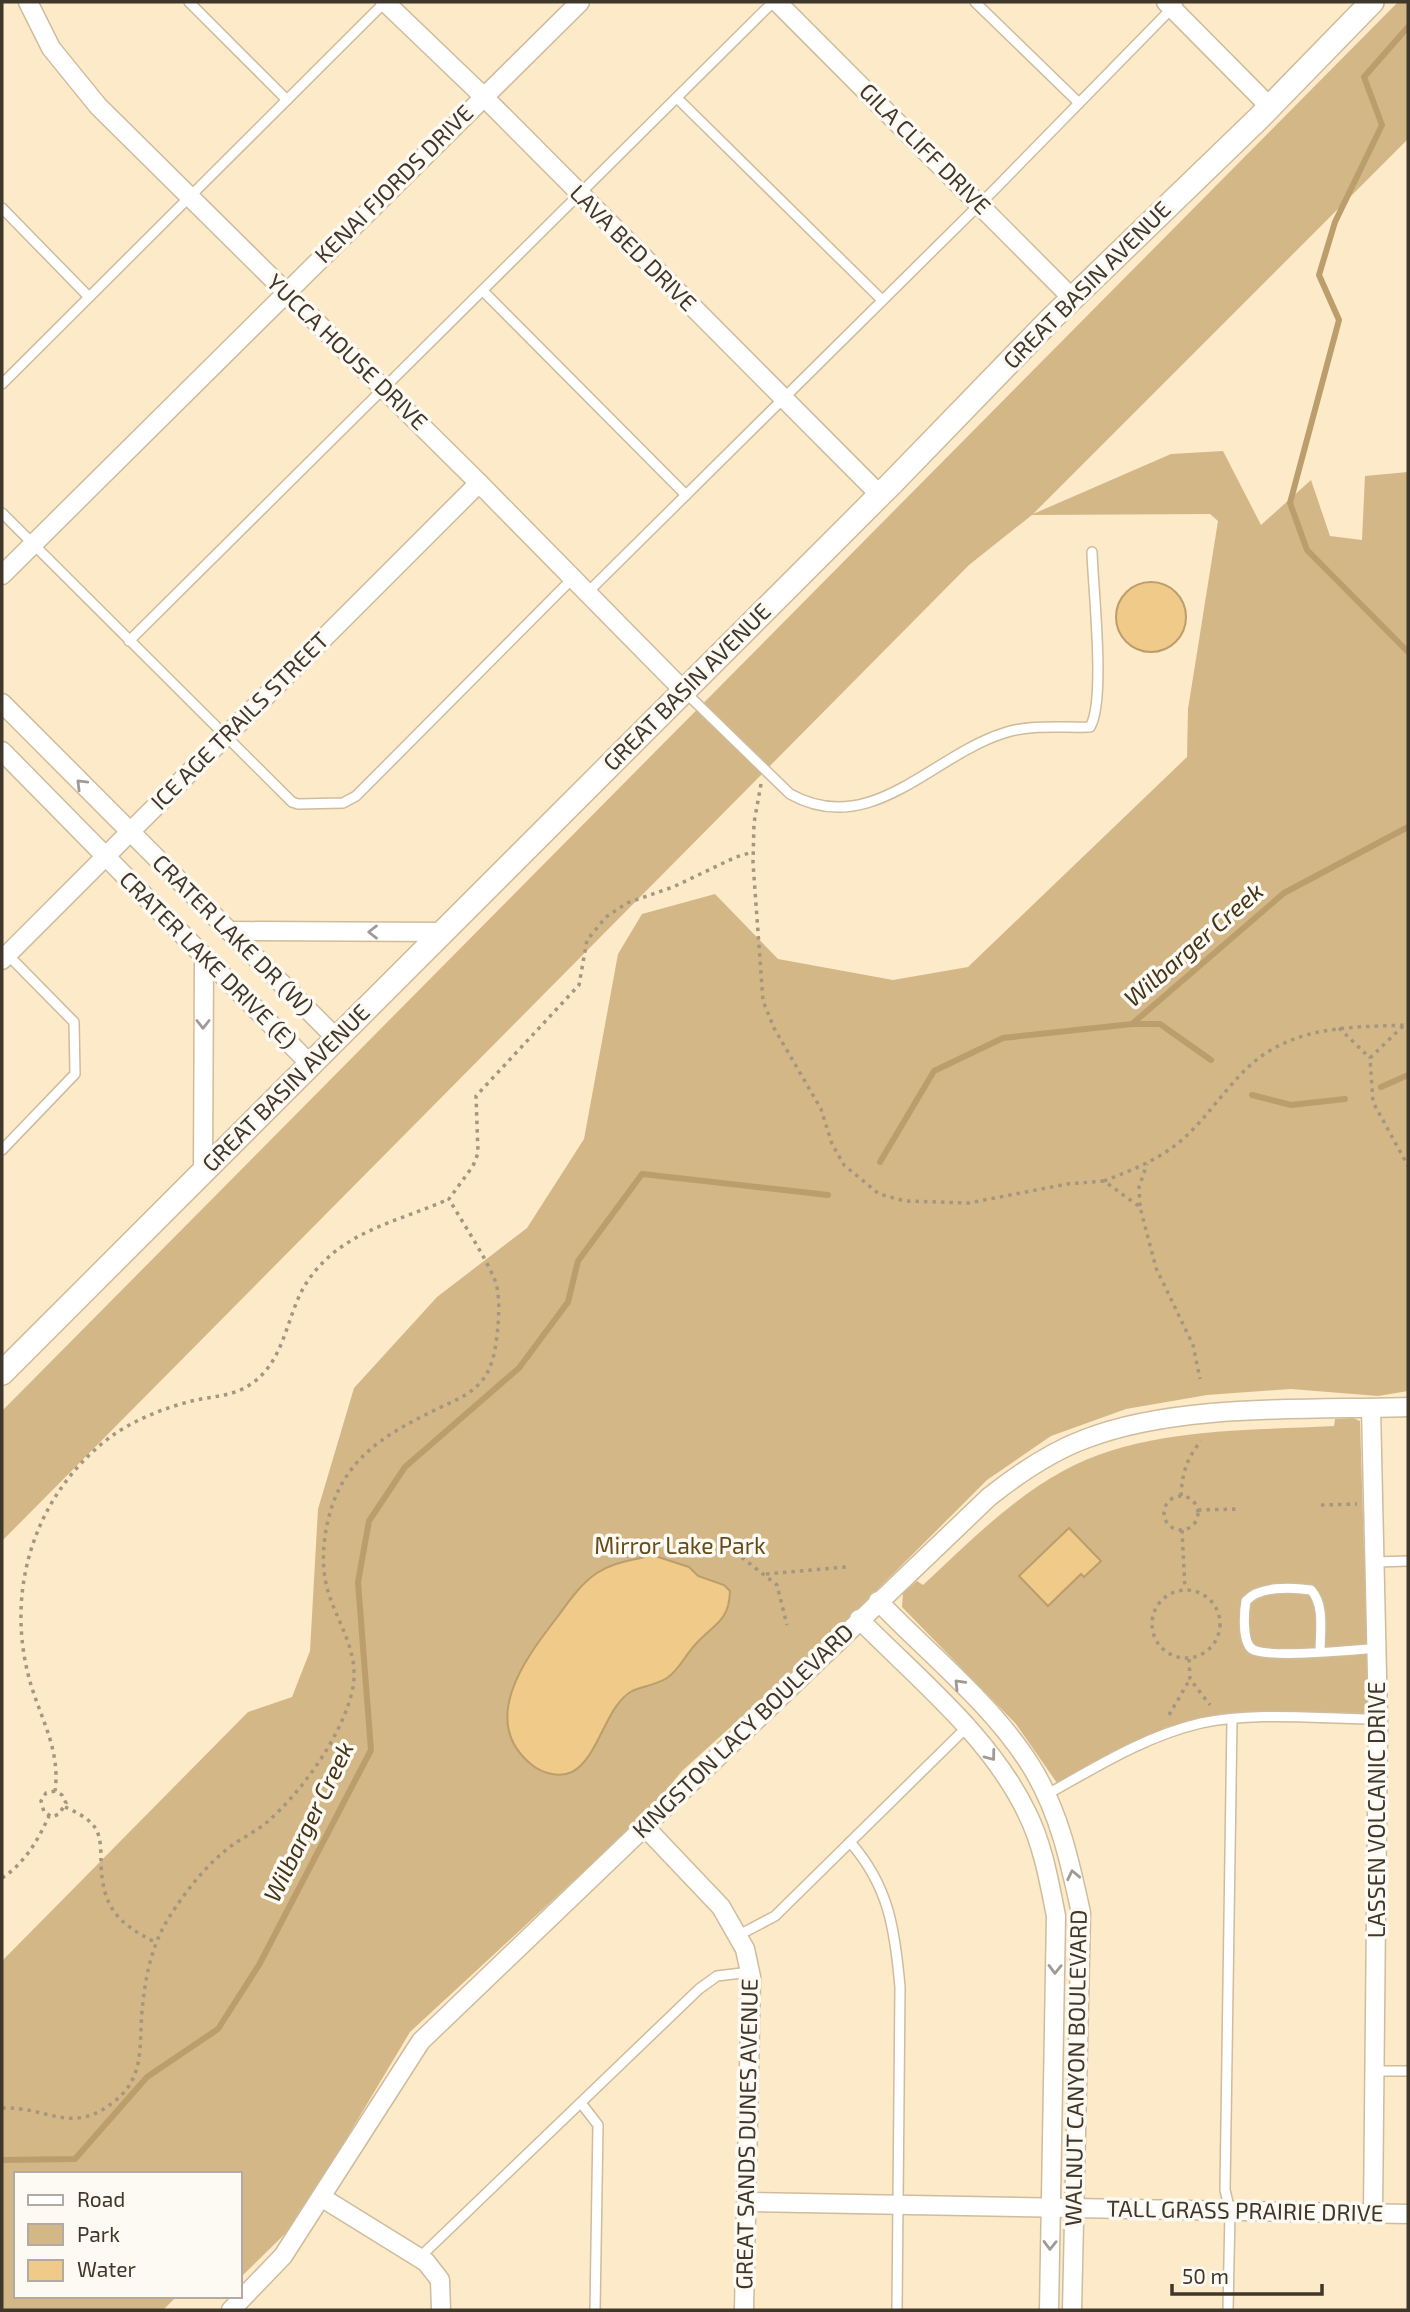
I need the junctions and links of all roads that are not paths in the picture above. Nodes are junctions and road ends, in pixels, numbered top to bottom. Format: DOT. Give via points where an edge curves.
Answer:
graph roads {
  1 [pos="27,2"];
  2 [pos="189,2"];
  3 [pos="385,2"];
  4 [pos="580,2"];
  5 [pos="775,2"];
  6 [pos="975,2"];
  7 [pos="1372,2"];
  8 [pos="1172,4"];
  9 [pos="483,96"];
  10 [pos="677,98"];
  11 [pos="287,100"];
  12 [pos="1079,103"];
  13 [pos="1270,107"];
  14 [pos="580,194"];
  15 [pos="190,197"];
  16 [pos="980,203"];
  17 [pos="2,208"];
  18 [pos="286,292"];
  19 [pos="484,292"];
  20 [pos="89,297"];
  21 [pos="1072,298"];
  22 [pos="882,300"];
  23 [pos="2,384"];
  24 [pos="384,388"];
  25 [pos="783,399"];
  26 [pos="479,483"];
  27 [pos="686,495"];
  28 [pos="880,495"];
  29 [pos="2,513"];
  30 [pos="33,545"];
  31 [pos="1092,552"];
  32 [pos="2,576"];
  33 [pos="573,578"];
  34 [pos="587,593"];
  35 [pos="129,641"];
  36 [pos="683,690"];
  37 [pos="2,704"];
  38 [pos="225,736"];
  39 [pos="2,751"];
  40 [pos="129,832"];
  41 [pos="105,857"];
  42 [pos="229,931"];
  43 [pos="442,932"];
  44 [pos="4,954"];
  45 [pos="204,956"];
  46 [pos="337,1038"];
  47 [pos="310,1064"];
  48 [pos="2,1150"];
  49 [pos="203,1173"];
  50 [pos="2,1373"];
  51 [pos="1408,1407"];
  52 [pos="1371,1408"];
  53 [pos="1408,1561"];
  54 [pos="1376,1562"];
  55 [pos="878,1601"];
  56 [pos="859,1619"];
  57 [pos="1378,1648"];
  58 [pos="1320,1651"];
  59 [pos="1232,1719"];
  60 [pos="1378,1719"];
  61 [pos="967,1727"];
  62 [pos="1046,1795"];
  63 [pos="645,1827"];
  64 [pos="850,1842"];
  65 [pos="738,1935"];
  66 [pos="750,1972"];
  67 [pos="1374,2071"];
  68 [pos="1408,2071"];
  69 [pos="581,2103"];
  70 [pos="321,2197"];
  71 [pos="747,2202"];
  72 [pos="900,2205"];
  73 [pos="1050,2207"];
  74 [pos="1074,2208"];
  75 [pos="1230,2211"];
  76 [pos="1373,2213"];
  77 [pos="1408,2214"];
  78 [pos="420,2257"];
  79 [pos="230,2310"];
  80 [pos="442,2310"];
  81 [pos="595,2310"];
  82 [pos="744,2310"];
  83 [pos="897,2310"];
  84 [pos="1049,2310"];
  85 [pos="1072,2310"];
  86 [pos="1228,2310"];
  1 -- 15 [label="street, YUCCA HOUSE DRIVE" via="68,71"];
  2 -- 11 [label="lane"];
  3 -- 9 [label="street, LAVA BED DRIVE"];
  3 -- 11 [label="lane"];
  4 -- 9 [label="street, KENAI FJORDS DRIVE"];
  5 -- 10 [label="lane"];
  5 -- 16 [label="street, GILA CLIFF DRIVE"];
  6 -- 12 [label="lane"];
  7 -- 13 [label="street, GREAT BASIN AVENUE"];
  8 -- 12 [label="lane"];
  8 -- 13 [label="street"];
  9 -- 14 [label="street, LAVA BED DRIVE"];
  9 -- 18 [label="street, KENAI FJORDS DRIVE"];
  10 -- 14 [label="lane"];
  10 -- 22 [label="lane"];
  11 -- 15 [label="lane"];
  12 -- 16 [label="lane"];
  13 -- 21 [label="street, GREAT BASIN AVENUE"];
  14 -- 19 [label="lane"];
  14 -- 25 [label="street, LAVA BED DRIVE"];
  15 -- 18 [label="street, YUCCA HOUSE DRIVE"];
  15 -- 20 [label="lane"];
  16 -- 21 [label="street, GILA CLIFF DRIVE"];
  16 -- 22 [label="lane"];
  17 -- 20 [label="lane"];
  18 -- 24 [label="street, YUCCA HOUSE DRIVE"];
  18 -- 30 [label="street, KENAI FJORDS DRIVE"];
  19 -- 24 [label="lane"];
  19 -- 27 [label="lane"];
  20 -- 23 [label="lane"];
  21 -- 28 [label="street, GREAT BASIN AVENUE"];
  22 -- 25 [label="lane"];
  24 -- 26 [label="street, YUCCA HOUSE DRIVE"];
  24 -- 35 [label="lane"];
  25 -- 27 [label="lane"];
  25 -- 28 [label="street, LAVA BED DRIVE"];
  26 -- 33 [label="street, YUCCA HOUSE DRIVE"];
  26 -- 38 [label="street, ICE AGE TRAILS STREET"];
  27 -- 34 [label="lane"];
  28 -- 36 [label="street, GREAT BASIN AVENUE"];
  29 -- 30 [label="lane"];
  30 -- 32 [label="street, KENAI FJORDS DRIVE"];
  30 -- 35 [label="lane"];
  31 -- 36 [label="lane" via="1098,695 1090,727 1007,732 970,747 900,789 849,808 833,809 803,801 765,772"];
  33 -- 34 [label="street, YUCCA HOUSE DRIVE"];
  33 -- 38 [label="lane" via="343,803 292,802"];
  34 -- 36 [label="street, YUCCA HOUSE DRIVE"];
  35 -- 38 [label="lane"];
  36 -- 43 [label="street, GREAT BASIN AVENUE"];
  40 -- 37 [label="street, CRATER LAKE DR (W), one-way"];
  38 -- 40 [label="street, ICE AGE TRAILS STREET"];
  39 -- 41 [label="street, CRATER LAKE DRIVE (E)"];
  40 -- 41 [label="street, ICE AGE TRAILS STREET"];
  40 -- 42 [label="street, CRATER LAKE DR (W)"];
  41 -- 44 [label="street, ICE AGE TRAILS STREET"];
  41 -- 45 [label="street, CRATER LAKE DRIVE (E)"];
  43 -- 42 [label="street, one-way"];
  42 -- 46 [label="street, CRATER LAKE DR (W)"];
  43 -- 46 [label="street, GREAT BASIN AVENUE"];
  44 -- 48 [label="lane" via="74,1022 75,1074"];
  45 -- 47 [label="street, CRATER LAKE DRIVE (E)"];
  45 -- 49 [label="street, one-way"];
  46 -- 47 [label="street, GREAT BASIN AVENUE"];
  47 -- 49 [label="street, GREAT BASIN AVENUE"];
  49 -- 50 [label="street, GREAT BASIN AVENUE"];
  51 -- 52 [label="street, KINGSTON LACY BOULEVARD"];
  52 -- 54 [label="street, LASSEN VOLCANIC DRIVE"];
  52 -- 55 [label="street, KINGSTON LACY BOULEVARD" via="1185,1416 1083,1439 1015,1476"];
  53 -- 54 [label="lane"];
  54 -- 57 [label="street, LASSEN VOLCANIC DRIVE"];
  55 -- 56 [label="street, KINGSTON LACY BOULEVARD"];
  62 -- 55 [label="street, WALNUT CANYON BOULEVARD, one-way" via="1006,1732"];
  56 -- 61 [label="street, WALNUT CANYON BOULEVARD"];
  56 -- 63 [label="street, KINGSTON LACY BOULEVARD"];
  57 -- 58 [label="lane"];
  57 -- 60 [label="street, LASSEN VOLCANIC DRIVE"];
  58 -- 58 [label="lane" via="1266,1653 1252,1649 1247,1642 1246,1601 1264,1591 1311,1590 1320,1611"];
  59 -- 60 [label="lane"];
  59 -- 62 [label="lane" via="1170,1732"];
  59 -- 75 [label="lane" via="1226,2190"];
  60 -- 67 [label="street, LASSEN VOLCANIC DRIVE"];
  61 -- 64 [label="lane"];
  61 -- 73 [label="street, WALNUT CANYON BOULEVARD, one-way" via="1007,1777 1028,1814 1044,1858 1056,1916"];
  74 -- 62 [label="street, WALNUT CANYON BOULEVARD, one-way" via="1081,1913 1068,1853"];
  63 -- 65 [label="street, GREAT SANDS DUNES AVENUE" via="721,1907"];
  63 -- 70 [label="street, KINGSTON LACY BOULEVARD" via="421,2041"];
  64 -- 65 [label="lane" via="775,1916"];
  64 -- 72 [label="lane" via="879,1880 897,1952"];
  65 -- 66 [label="street, GREAT SANDS DUNES AVENUE"];
  66 -- 69 [label="lane" via="711,1979"];
  66 -- 71 [label="street, GREAT SANDS DUNES AVENUE"];
  67 -- 68 [label="lane"];
  67 -- 76 [label="street, LASSEN VOLCANIC DRIVE"];
  69 -- 78 [label="lane"];
  69 -- 81 [label="lane" via="598,2124"];
  70 -- 78 [label="street"];
  70 -- 79 [label="street, KINGSTON LACY BOULEVARD" via="284,2256"];
  71 -- 72 [label="street, TALL GRASS PRAIRIE DRIVE"];
  71 -- 82 [label="street, GREAT SANDS DUNES AVENUE"];
  72 -- 73 [label="street, TALL GRASS PRAIRIE DRIVE"];
  72 -- 83 [label="lane"];
  73 -- 74 [label="street, TALL GRASS PRAIRIE DRIVE"];
  73 -- 84 [label="street, WALNUT CANYON BOULEVARD, one-way"];
  74 -- 75 [label="street, TALL GRASS PRAIRIE DRIVE"];
  74 -- 85 [label="street, WALNUT CANYON BOULEVARD"];
  75 -- 76 [label="street, TALL GRASS PRAIRIE DRIVE"];
  75 -- 86 [label="lane"];
  76 -- 77 [label="street, TALL GRASS PRAIRIE DRIVE"];
  78 -- 80 [label="street" via="440,2280"];
}
